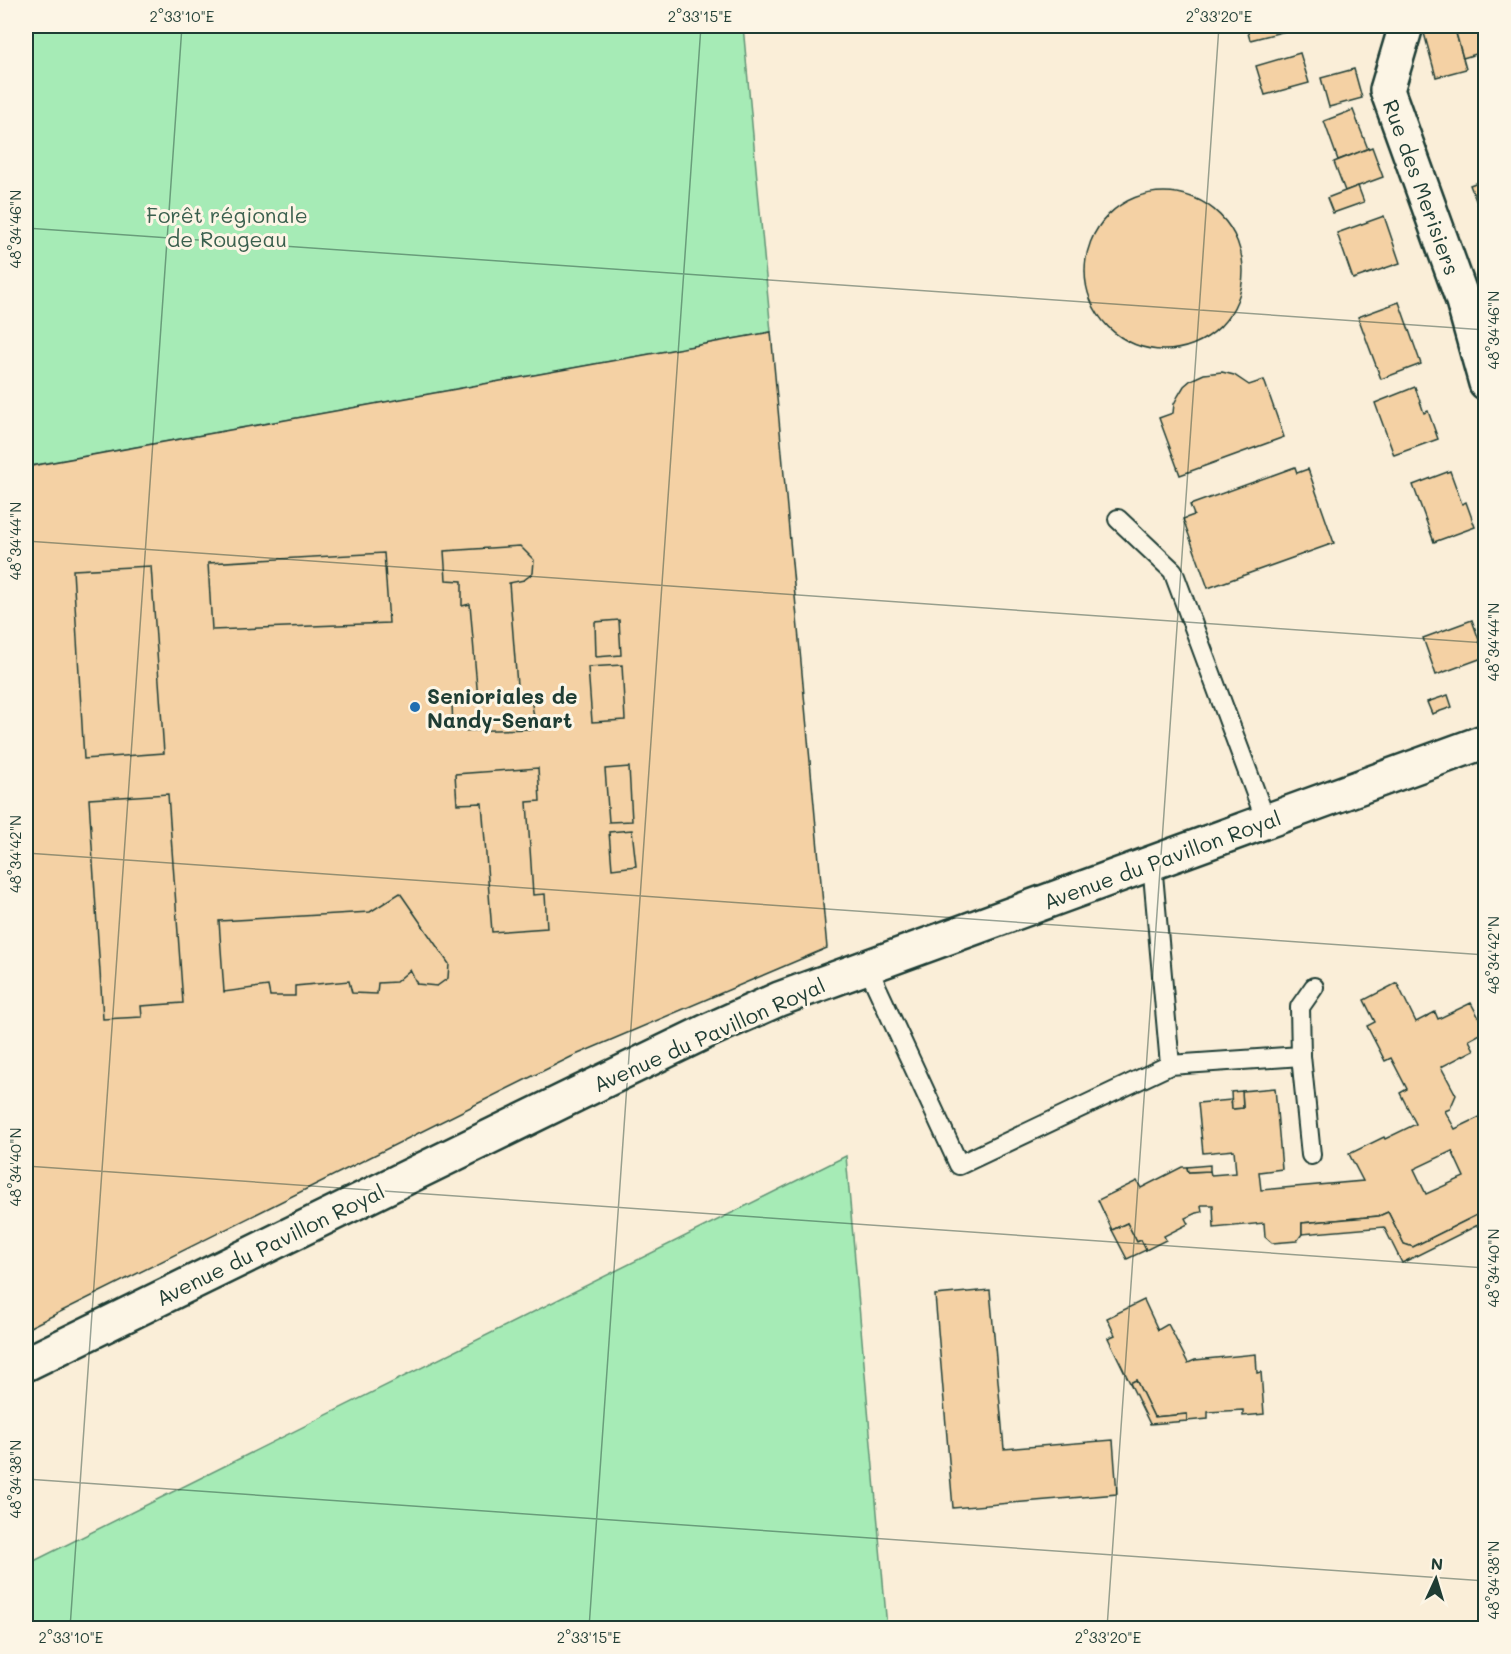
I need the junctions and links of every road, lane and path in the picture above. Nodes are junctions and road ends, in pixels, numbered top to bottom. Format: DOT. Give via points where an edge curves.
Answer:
graph roads {
  1 [pos="1406,26"];
  2 [pos="1485,383"];
  3 [pos="1118,519"];
  4 [pos="1485,741"];
  5 [pos="1266,821"];
  6 [pos="1152,863"];
  7 [pos="867,966"];
  8 [pos="1314,987"];
  9 [pos="1301,1056"];
  10 [pos="1170,1065"];
  11 [pos="1311,1155"];
  12 [pos="26,1364"];
  1 -- 2 [label="street, Rue des Merisiers" via="1387,90 1463,301"];
  3 -- 5 [label="lane" via="1173,571"];
  4 -- 5 [label="street, Avenue du Pavillon Royal"];
  5 -- 6 [label="street, Avenue du Pavillon Royal"];
  6 -- 7 [label="street, Avenue du Pavillon Royal"];
  6 -- 10 [label="lane"];
  7 -- 10 [label="lane" via="959,1165"];
  7 -- 12 [label="street, Avenue du Pavillon Royal" via="778,999 705,1032"];
  8 -- 9 [label="lane" via="1300,1007"];
  9 -- 10 [label="lane"];
  9 -- 11 [label="lane"];
}
